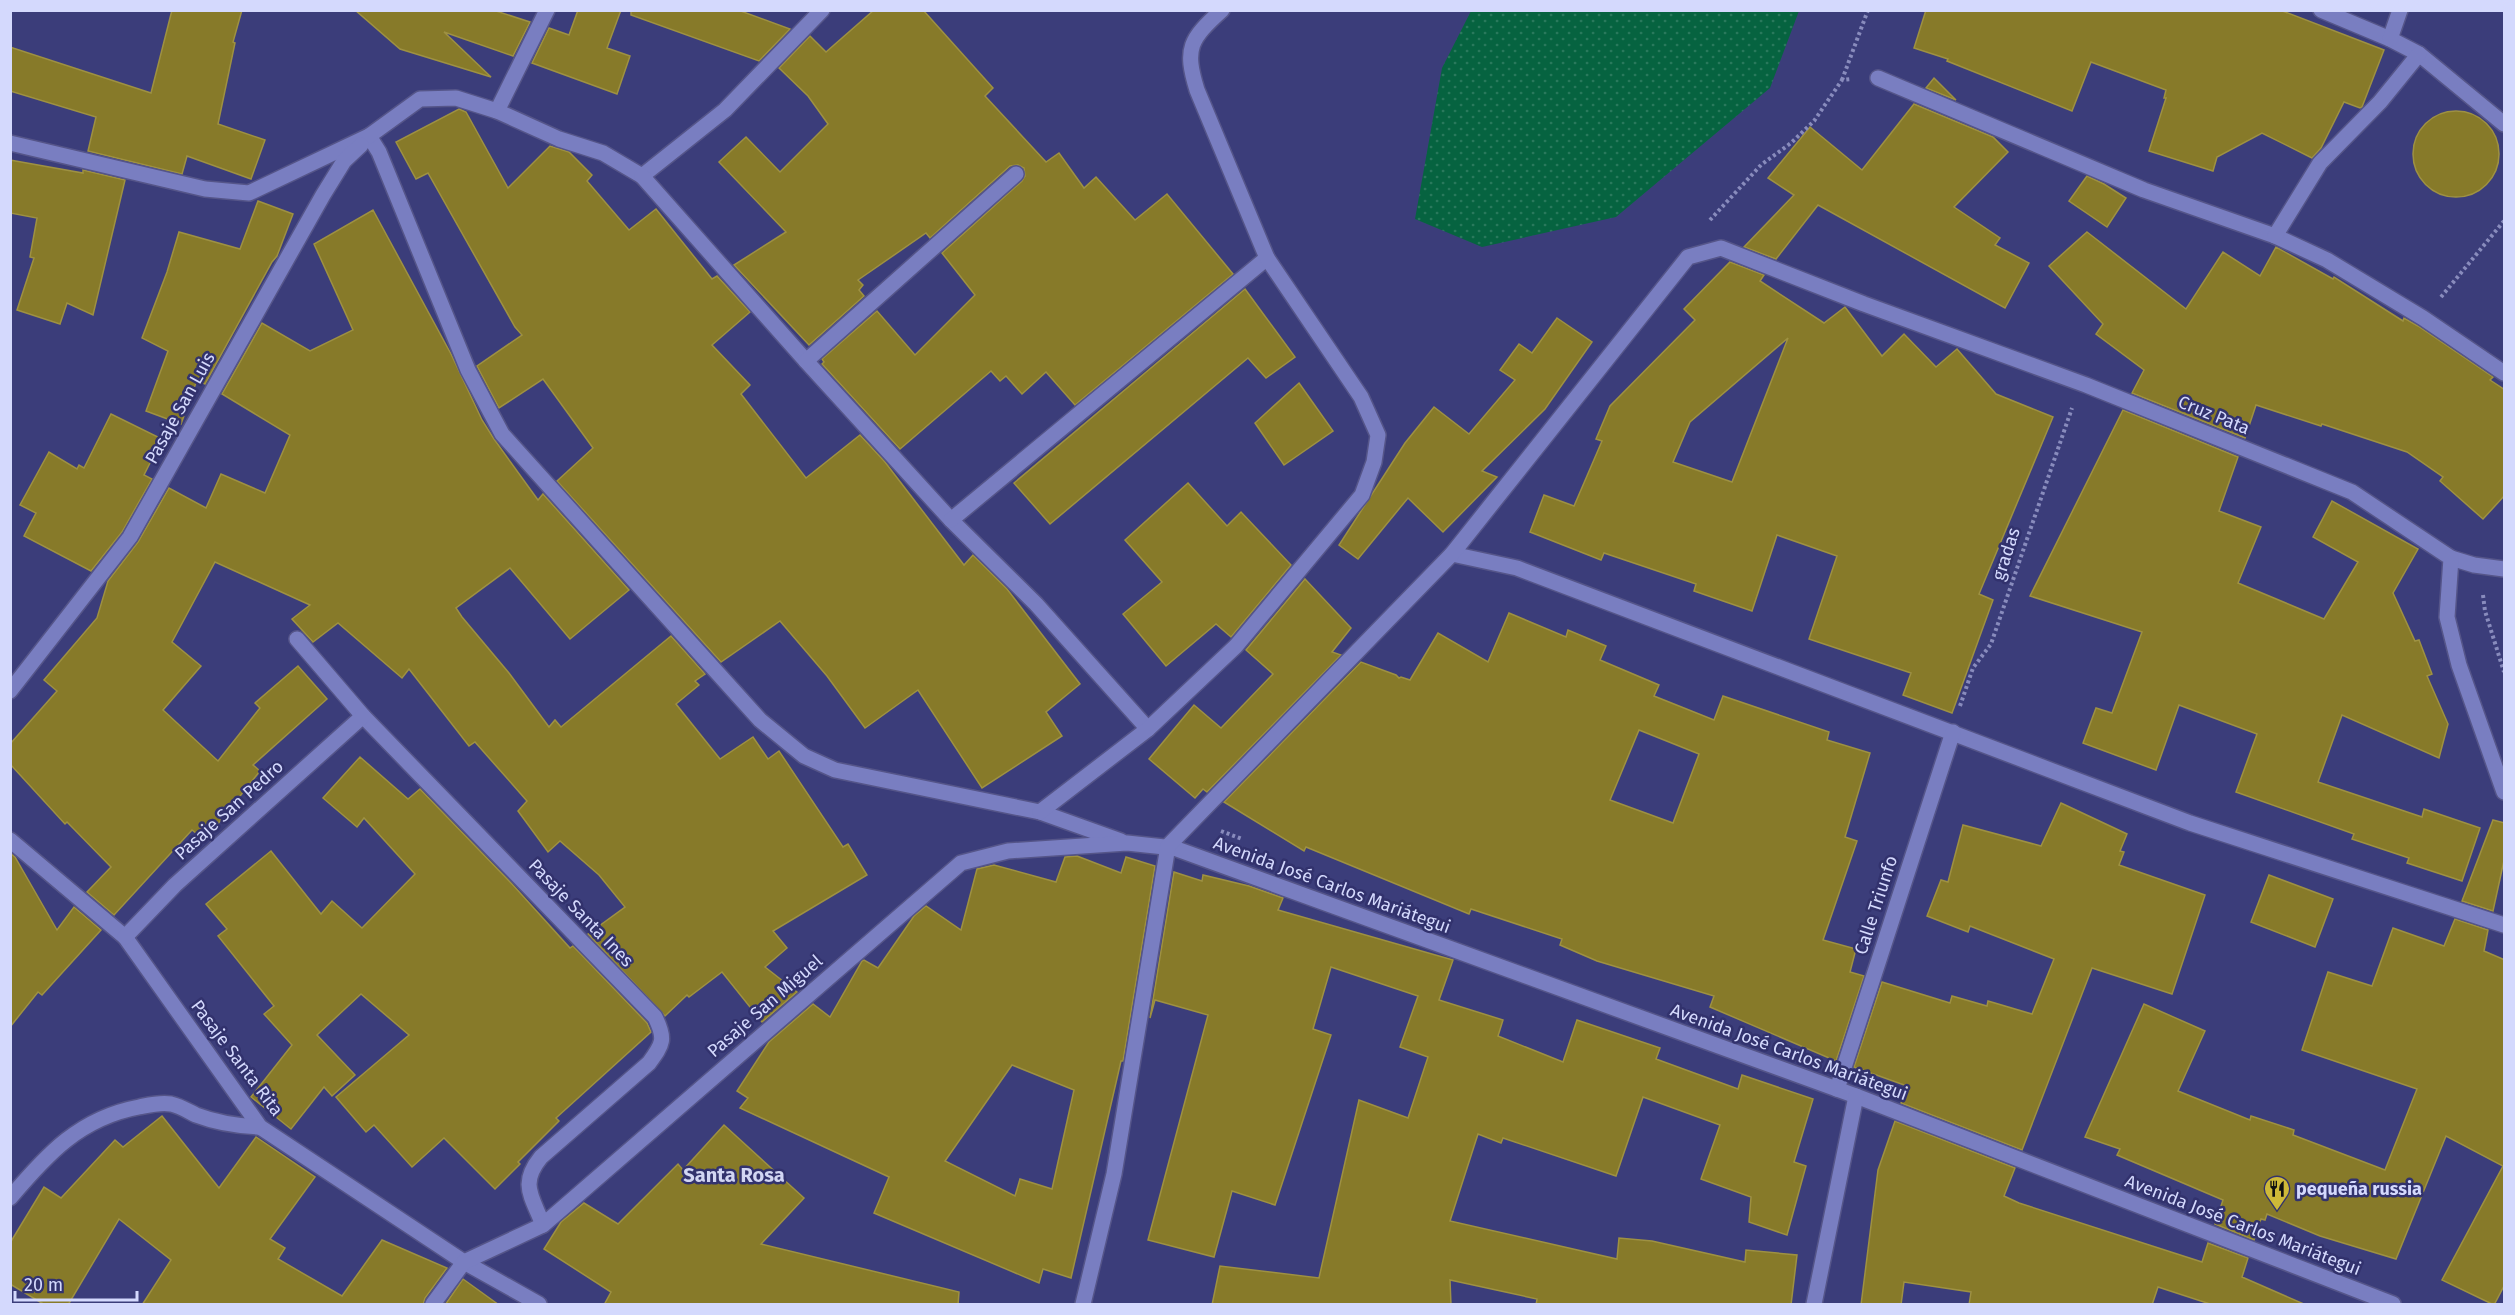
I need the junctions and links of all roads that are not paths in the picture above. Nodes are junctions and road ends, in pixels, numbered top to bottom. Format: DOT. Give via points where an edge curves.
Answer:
graph roads {
  1 [pos="547,10"];
  2 [pos="822,10"];
  3 [pos="1222,10"];
  4 [pos="2321,10"];
  5 [pos="2400,10"];
  6 [pos="2390,39"];
  7 [pos="2419,54"];
  8 [pos="1878,78"];
  9 [pos="497,111"];
  10 [pos="2505,124"];
  11 [pos="369,136"];
  12 [pos="10,144"];
  13 [pos="1016,174"];
  14 [pos="642,176"];
  15 [pos="2275,236"];
  16 [pos="1267,258"];
  17 [pos="806,361"];
  18 [pos="2505,373"];
  19 [pos="951,520"];
  20 [pos="1452,554"];
  21 [pos="2451,558"];
  22 [pos="2505,569"];
  23 [pos="297,639"];
  24 [pos="10,691"];
  25 [pos="363,716"];
  26 [pos="1148,729"];
  27 [pos="1953,732"];
  28 [pos="2505,792"];
  29 [pos="1040,812"];
  30 [pos="10,840"];
  31 [pos="1127,843"];
  32 [pos="1168,846"];
  33 [pos="2505,925"];
  34 [pos="125,937"];
  35 [pos="1837,1089"];
  36 [pos="1856,1096"];
  37 [pos="260,1127"];
  38 [pos="10,1198"];
  39 [pos="543,1225"];
  40 [pos="464,1262"];
  41 [pos="433,1305"];
  42 [pos="539,1305"];
  43 [pos="1083,1305"];
  44 [pos="1814,1305"];
  45 [pos="2393,1305"];
  1 -- 9 [label="street"];
  2 -- 14 [label="street" via="725,110"];
  3 -- 16 [label="street" via="1195,36 1189,63"];
  4 -- 6 [label="street"];
  5 -- 6 [label="street"];
  6 -- 7 [label="street"];
  7 -- 10 [label="street"];
  7 -- 15 [label="street" via="2380,102 2319,163"];
  8 -- 15 [label="street" via="2144,190"];
  9 -- 11 [label="street" via="456,98 420,99"];
  9 -- 14 [label="street" via="559,139 603,153"];
  11 -- 12 [label="street" via="249,193 205,189"];
  11 -- 24 [label="street, Pasaje San Luis" via="345,161 322,195 130,537"];
  11 -- 29 [label="street" via="468,370 502,434 760,720 804,756 836,770"];
  13 -- 17 [label="street"];
  14 -- 17 [label="street"];
  15 -- 18 [label="street" via="2327,260"];
  16 -- 19 [label="street"];
  16 -- 26 [label="street" via="1361,397 1378,435 1374,462 1362,495 1236,646"];
  17 -- 19 [label="street"];
  19 -- 26 [label="street" via="1036,604"];
  20 -- 21 [label="street, Cruz Pata" via="1688,258 1721,248 2352,492"];
  20 -- 27 [label="street" via="1517,568"];
  20 -- 32 [label="street"];
  21 -- 22 [label="street, Cruz Pata"];
  21 -- 28 [label="street" via="2447,617 2459,665"];
  23 -- 25 [label="street, Pasaje Santa Ines"];
  25 -- 34 [label="street, Pasaje San Pedro" via="175,885"];
  25 -- 39 [label="street, Pasaje Santa Ines" via="655,1017 662,1032 661,1046 650,1063 541,1157 530,1172 528,1188"];
  26 -- 29 [label="street"];
  27 -- 33 [label="street" via="2190,823"];
  27 -- 35 [label="street, Calle Triunfo"];
  29 -- 31 [label="street"];
  30 -- 34 [label="street, Pasaje Santa Rita"];
  31 -- 32 [label="street, Pasaje San Miguel"];
  31 -- 39 [label="street, Pasaje San Miguel" via="1008,851 961,863"];
  32 -- 35 [label="street, Avenida José Carlos Mariátegui"];
  32 -- 43 [label="street" via="1114,1174"];
  34 -- 37 [label="street, Pasaje Santa Rita"];
  35 -- 36 [label="street, Avenida José Carlos Mariátegui"];
  36 -- 44 [label="street"];
  36 -- 45 [label="street, Avenida José Carlos Mariátegui"];
  37 -- 38 [label="street" via="232,1126 173,1104 113,1111 78,1130"];
  37 -- 40 [label="street, Pasaje Santa Rita"];
  39 -- 40 [label="street, Pasaje San Miguel"];
  40 -- 41 [label="street, Pasaje San Miguel"];
  40 -- 42 [label="street, Pasaje Santa Rita"];
}
